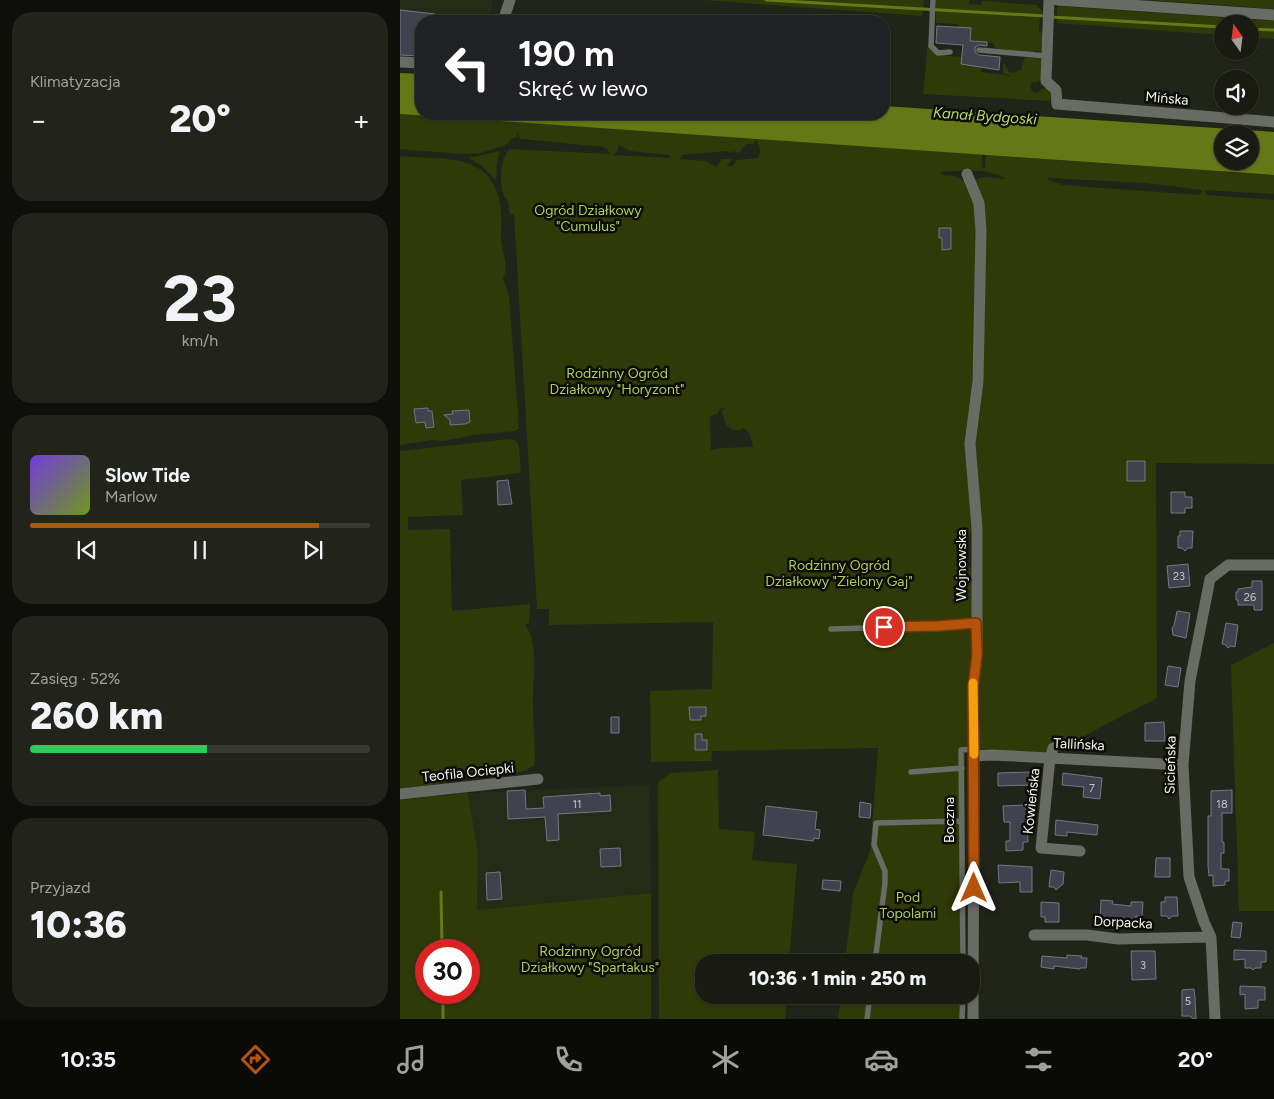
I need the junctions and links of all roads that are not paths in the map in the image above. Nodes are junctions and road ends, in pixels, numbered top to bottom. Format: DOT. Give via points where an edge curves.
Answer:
graph roads {
  1 [pos="510,0"];
  2 [pos="1049,0"];
  3 [pos="1057,0"];
  4 [pos="933,2"];
  5 [pos="1127,2"];
  6 [pos="1203,5"];
  7 [pos="505,15"];
  8 [pos="1274,15"];
  9 [pos="980,50"];
  10 [pos="950,52"];
  11 [pos="1046,56"];
  12 [pos="400,62"];
  13 [pos="415,63"];
  14 [pos="1274,122"];
  15 [pos="967,174"];
  16 [pos="1274,565"];
  17 [pos="976,623"];
  18 [pos="831,629"];
  19 [pos="974,753"];
  20 [pos="1051,753"];
  21 [pos="1183,765"];
  22 [pos="962,768"];
  23 [pos="911,772"];
  24 [pos="538,779"];
  25 [pos="400,794"];
  26 [pos="962,821"];
  27 [pos="1080,851"];
  28 [pos="1034,935"];
  29 [pos="1211,937"];
  30 [pos="876,954"];
  31 [pos="962,954"];
  32 [pos="869,1004"];
  33 [pos="963,1004"];
  34 [pos="867,1019"];
  35 [pos="962,1019"];
  36 [pos="973,1019"];
  37 [pos="1215,1019"];
  1 -- 7 [label="street"];
  2 -- 11 [label="street"];
  3 -- 5 [label="street"];
  4 -- 10 [label="lane" via="930,42 938,53"];
  5 -- 6 [label="street"];
  6 -- 8 [label="street"];
  9 -- 11 [label="lane"];
  11 -- 14 [label="street, Mińska" via="1046,81 1056,90 1057,104"];
  12 -- 13 [label="street"];
  15 -- 17 [label="street, Wojnowska" via="979,203 981,231 978,381 970,444 977,528"];
  16 -- 21 [label="street, Sicieńska" via="1228,565 1210,579 1190,681"];
  17 -- 18 [label="lane"];
  17 -- 19 [label="street, Wojnowska"];
  19 -- 20 [label="street, Tallińska"];
  19 -- 22 [label="lane, Boczna" via="961,750"];
  19 -- 36 [label="street, Wojnowska"];
  20 -- 21 [label="street, Tallińska"];
  20 -- 27 [label="street, Kowieńska" via="1041,848"];
  21 -- 29 [label="street, Sicieńska" via="1189,877"];
  22 -- 23 [label="lane"];
  22 -- 26 [label="lane, Boczna"];
  24 -- 25 [label="street, Teofila Ociepki"];
  26 -- 30 [label="lane" via="876,823 874,845 885,871"];
  26 -- 31 [label="lane, Boczna"];
  28 -- 29 [label="street, Dorpacka" via="1087,935 1118,939"];
  29 -- 37 [label="street, Sicieńska"];
  32 -- 34 [label="lane"];
  33 -- 35 [label="lane"];
}
